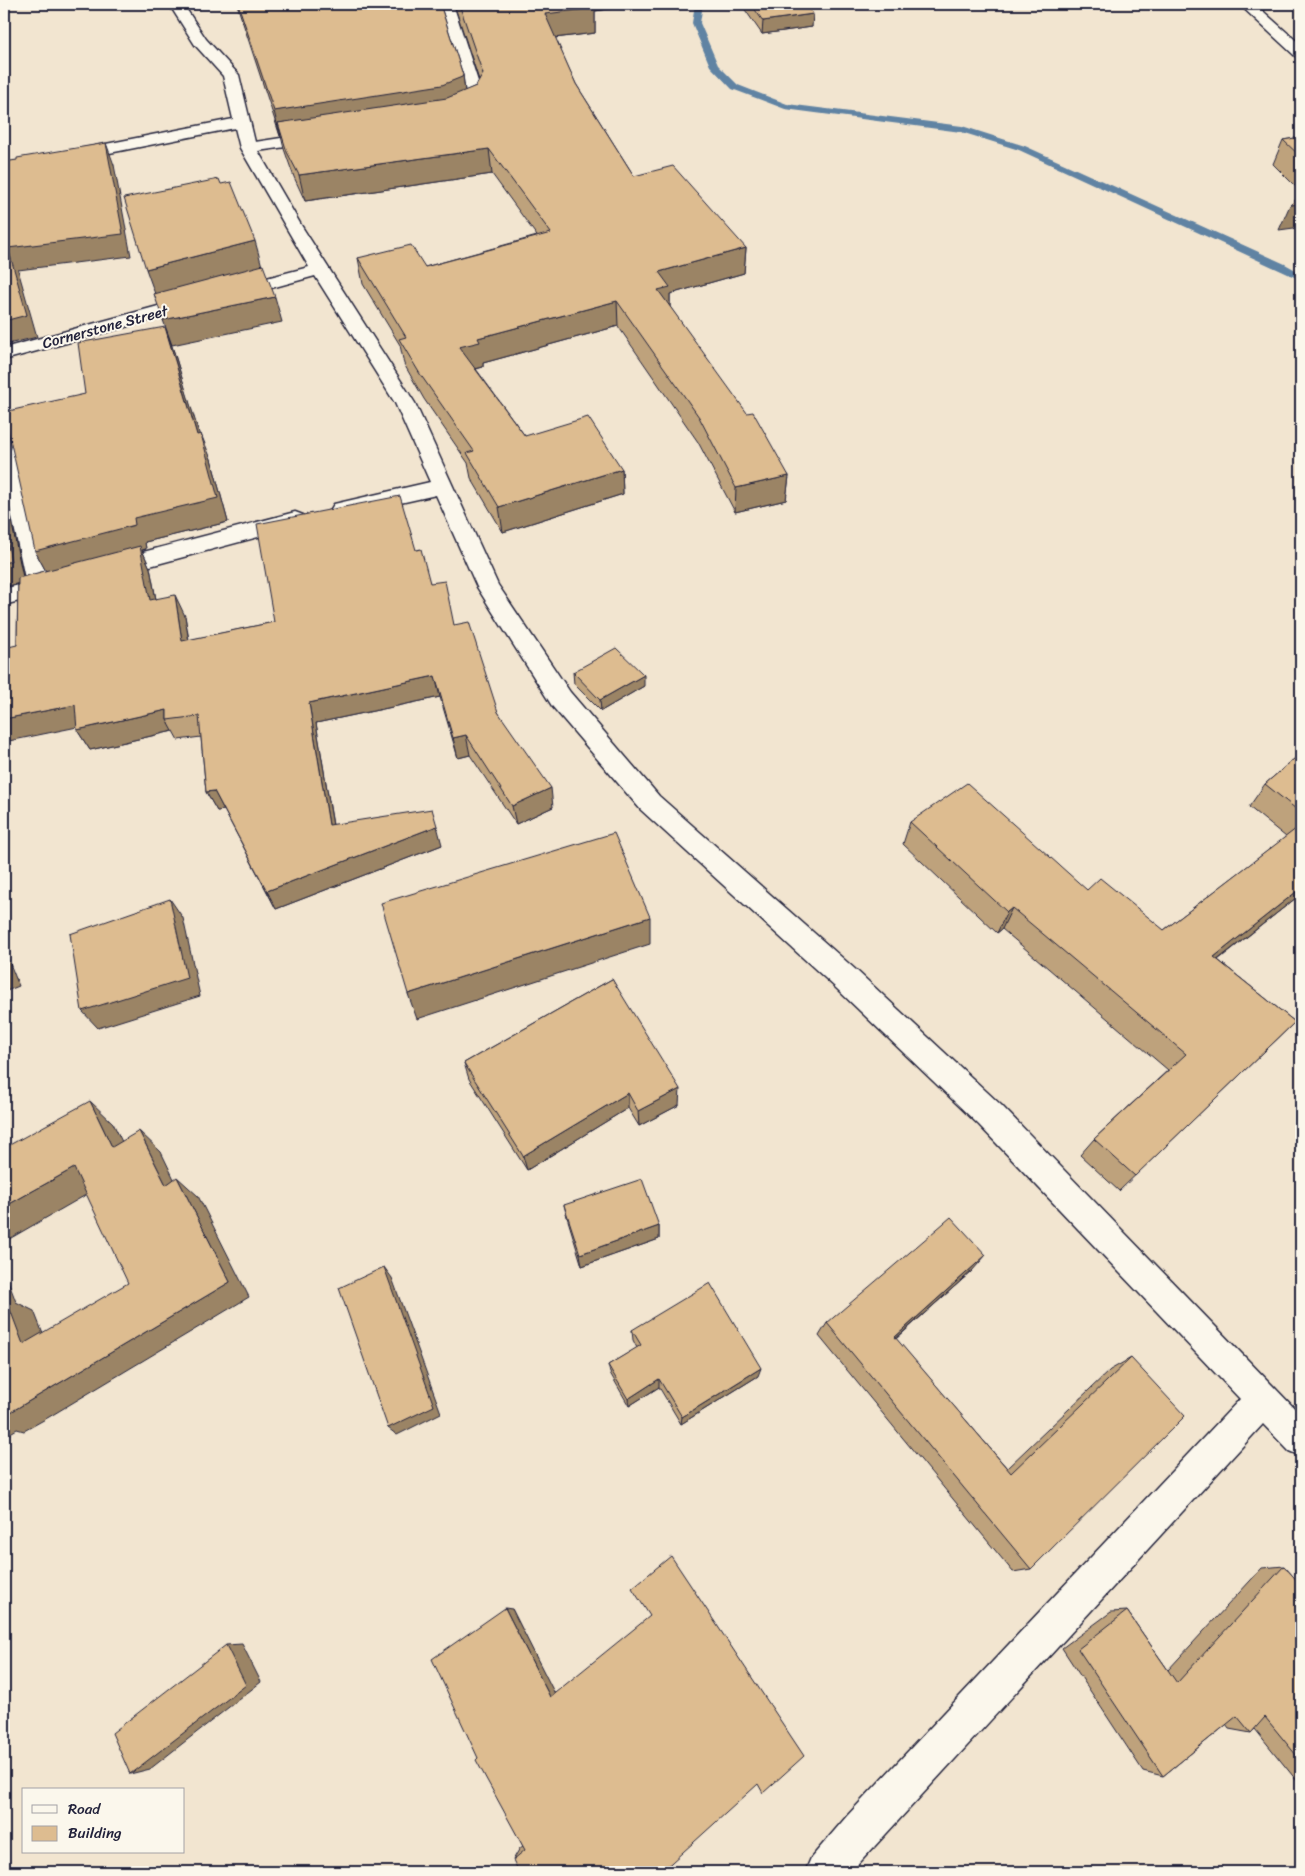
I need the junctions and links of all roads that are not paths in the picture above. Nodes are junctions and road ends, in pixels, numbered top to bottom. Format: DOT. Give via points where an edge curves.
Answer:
graph roads {
  1 [pos="176,4"];
  2 [pos="445,4"];
  3 [pos="1246,4"];
  4 [pos="1301,53"];
  5 [pos="440,117"];
  6 [pos="242,122"];
  7 [pos="335,134"];
  8 [pos="248,148"];
  9 [pos="4,169"];
  10 [pos="322,269"];
  11 [pos="4,354"];
  12 [pos="4,432"];
  13 [pos="442,486"];
  14 [pos="38,588"];
  15 [pos="4,597"];
  16 [pos="1263,1399"];
  17 [pos="1301,1439"];
  18 [pos="825,1872"];
  1 -- 6 [label="street" via="200,42 231,75"];
  2 -- 5 [label="street" via="476,100 472,106"];
  3 -- 4 [label="street"];
  6 -- 8 [label="street"];
  6 -- 9 [label="street"];
  7 -- 8 [label="street"];
  8 -- 10 [label="street" via="292,225"];
  10 -- 11 [label="street, Cornerstone Street"];
  10 -- 13 [label="street" via="405,403"];
  12 -- 14 [label="street"];
  13 -- 14 [label="street"];
  13 -- 16 [label="street" via="488,587 561,699 650,803 846,979 990,1115"];
  14 -- 15 [label="street"];
  16 -- 17 [label="street"];
  16 -- 18 [label="street"];
}
